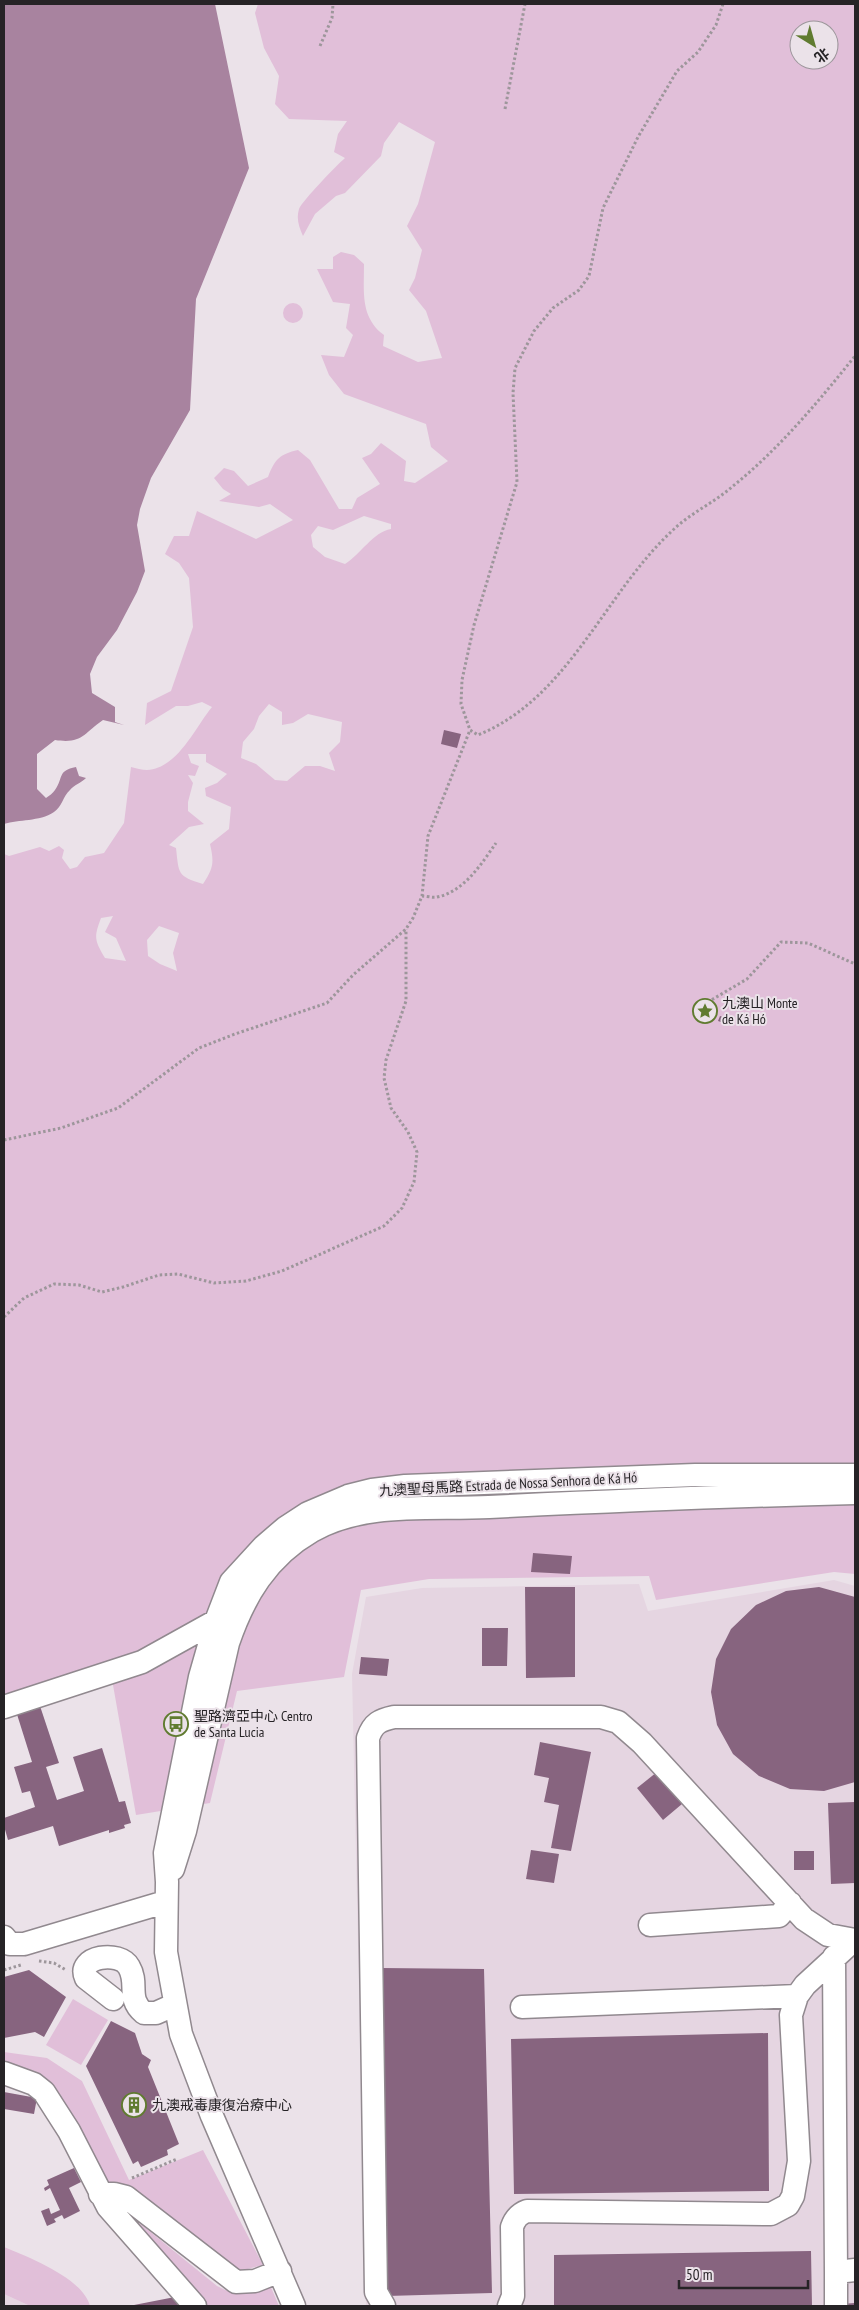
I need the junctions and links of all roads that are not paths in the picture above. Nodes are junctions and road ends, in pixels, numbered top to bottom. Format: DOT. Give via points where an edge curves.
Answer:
graph roads {
  1 [pos="855,1475"];
  2 [pos="855,1493"];
  3 [pos="246,1597"];
  4 [pos="216,1621"];
  5 [pos="4,1707"];
  6 [pos="166,1892"];
  7 [pos="790,1903"];
  8 [pos="650,1924"];
  9 [pos="4,1936"];
  10 [pos="855,1940"];
  11 [pos="834,1957"];
  12 [pos="797,1996"];
  13 [pos="113,1999"];
  14 [pos="174,2005"];
  15 [pos="522,2007"];
  16 [pos="4,2073"];
  17 [pos="99,2193"];
  18 [pos="280,2271"];
  19 [pos="846,2271"];
  20 [pos="195,2306"];
  21 [pos="294,2306"];
  22 [pos="384,2306"];
  23 [pos="509,2306"];
  24 [pos="836,2306"];
  1 -- 4 [label="street, 九澳聖母馬路 Estrada de Nossa Senhora de Ká Hó" via="695,1475 372,1490 326,1504 285,1528 231,1582"];
  2 -- 3 [label="street, 九澳聖母馬路 Estrada de Nossa Senhora de Ká Hó" via="678,1497 384,1510 354,1515 312,1531 294,1543 267,1567"];
  3 -- 4 [label="street"];
  3 -- 6 [label="street, 九澳聖母馬路 Estrada de Nossa Senhora de Ká Hó" via="228,1643 185,1831"];
  4 -- 5 [label="street" via="136,1664"];
  4 -- 6 [label="street, 九澳聖母馬路 Estrada de Nossa Senhora de Ká Hó" via="200,1677 168,1830"];
  6 -- 9 [label="street" via="24,1944 10,1944"];
  6 -- 14 [label="street, 九澳聖母馬路 Estrada de Nossa Senhora de Ká Hó" via="166,1952"];
  7 -- 8 [label="street" via="779,1916"];
  7 -- 10 [label="street" via="804,1919 828,1935"];
  7 -- 22 [label="street" via="642,1743 618,1722 601,1716 394,1717 379,1720 368,1738 376,2292"];
  10 -- 11 [label="street"];
  11 -- 12 [label="street"];
  11 -- 19 [label="street"];
  12 -- 15 [label="street"];
  12 -- 23 [label="street" via="791,2015 799,2161 793,2196 788,2205 771,2214 527,2211 514,2221 512,2227 513,2296"];
  13 -- 14 [label="street" via="91,1983 84,1973 85,1966 101,1957 122,1960 129,1966 134,2000 144,2013 151,2014"];
  14 -- 18 [label="street, 九澳聖母馬路 Estrada de Nossa Senhora de Ká Hó" via="200,2086"];
  16 -- 17 [label="street" via="34,2084 44,2092 69,2131"];
  17 -- 18 [label="street" via="126,2197 236,2282 255,2280"];
  17 -- 20 [label="street"];
  18 -- 21 [label="street, 九澳聖母馬路 Estrada de Nossa Senhora de Ká Hó"];
  19 -- 24 [label="street"];
}
